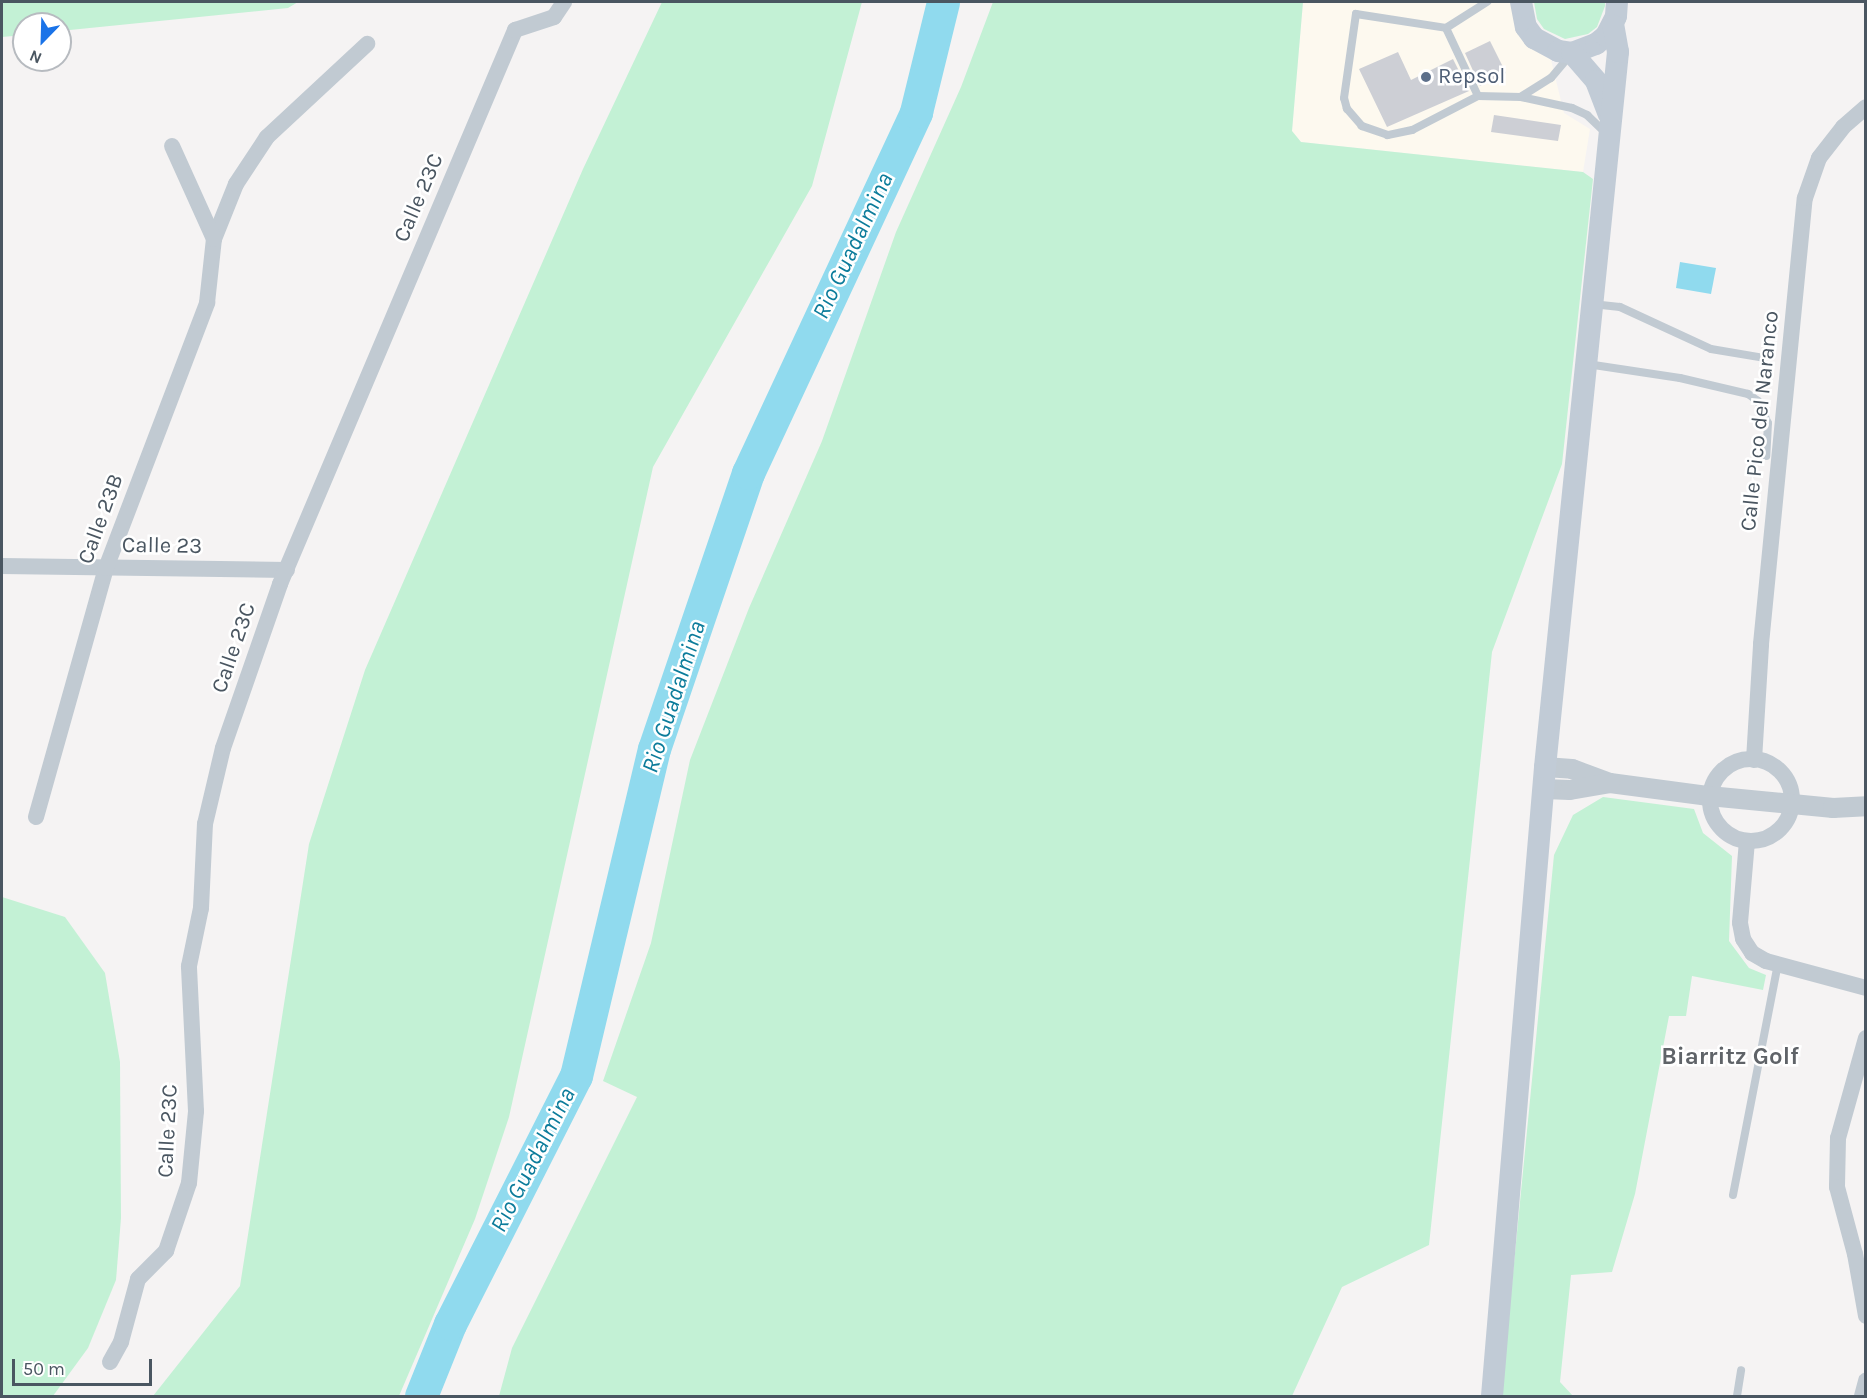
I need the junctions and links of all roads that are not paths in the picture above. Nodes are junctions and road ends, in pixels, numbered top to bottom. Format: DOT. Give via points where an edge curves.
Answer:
graph roads {
  1 [pos="564,2"];
  2 [pos="1487,2"];
  3 [pos="1521,2"];
  4 [pos="1617,2"];
  5 [pos="1613,25"];
  6 [pos="1446,27"];
  7 [pos="367,44"];
  8 [pos="1572,53"];
  9 [pos="1478,96"];
  10 [pos="1521,97"];
  11 [pos="1866,107"];
  12 [pos="1609,127"];
  13 [pos="172,146"];
  14 [pos="214,239"];
  15 [pos="1591,304"];
  16 [pos="1759,357"];
  17 [pos="1585,364"];
  18 [pos="1766,456"];
  19 [pos="2,566"];
  20 [pos="106,568"];
  21 [pos="286,570"];
  22 [pos="1754,760"];
  23 [pos="1545,778"];
  24 [pos="1709,796"];
  25 [pos="1792,805"];
  26 [pos="1863,807"];
  27 [pos="36,817"];
  28 [pos="1747,841"];
  29 [pos="1778,964"];
  30 [pos="1866,988"];
  31 [pos="1866,1038"];
  32 [pos="1733,1196"];
  33 [pos="1866,1317"];
  34 [pos="110,1362"];
  35 [pos="1742,1370"];
  36 [pos="1866,1381"];
  37 [pos="1492,1396"];
  38 [pos="1737,1396"];
  39 [pos="1862,1396"];
  1 -- 21 [label="street, Calle 23C" via="554,17 515,30"];
  2 -- 6 [label="lane"];
  3 -- 8 [label="main road" via="1526,27 1534,38 1558,51"];
  4 -- 5 [label="main road"];
  5 -- 8 [label="main road" via="1596,44"];
  5 -- 12 [label="main road" via="1618,52"];
  6 -- 9 [label="lane"];
  6 -- 9 [label="lane" via="1356,14 1344,98 1347,109 1362,126 1388,135 1400,134"];
  7 -- 14 [label="street, Calle 23B" via="267,137 236,184"];
  8 -- 10 [label="lane" via="1551,78"];
  8 -- 12 [label="main road" via="1596,81"];
  9 -- 10 [label="lane"];
  10 -- 12 [label="lane" via="1572,108"];
  11 -- 22 [label="street, Calle Pico del Naranco" via="1843,127 1819,158 1805,198 1761,644"];
  12 -- 15 [label="main road"];
  13 -- 14 [label="street"];
  14 -- 20 [label="street, Calle 23B" via="207,303"];
  15 -- 16 [label="lane" via="1620,307 1711,349"];
  15 -- 17 [label="main road"];
  17 -- 18 [label="lane" via="1680,378 1748,394 1758,401 1766,417"];
  17 -- 23 [label="main road"];
  19 -- 20 [label="street, Calle 23"];
  20 -- 21 [label="street, Calle 23"];
  20 -- 27 [label="street, Calle 23B"];
  21 -- 34 [label="street, Calle 23C" via="223,748 205,824 201,908 188,990 196,1111 189,1183 166,1251 138,1279 122,1342"];
  22 -- 24 [label="street" via="1729,764 1712,783"];
  22 -- 25 [label="street" via="1767,761 1779,768 1792,791"];
  23 -- 24 [label="street" via="1570,790 1610,783"];
  23 -- 37 [label="main road"];
  24 -- 25 [label="street"];
  24 -- 28 [label="street" via="1714,821 1734,838"];
  25 -- 26 [label="street"];
  25 -- 28 [label="street" via="1785,822 1772,836"];
  28 -- 29 [label="street" via="1740,923 1743,939 1752,953"];
  29 -- 30 [label="street"];
  29 -- 32 [label="lane"];
  31 -- 33 [label="street" via="1838,1138 1837,1187"];
  35 -- 38 [label="lane"];
  36 -- 39 [label="street"];
}
